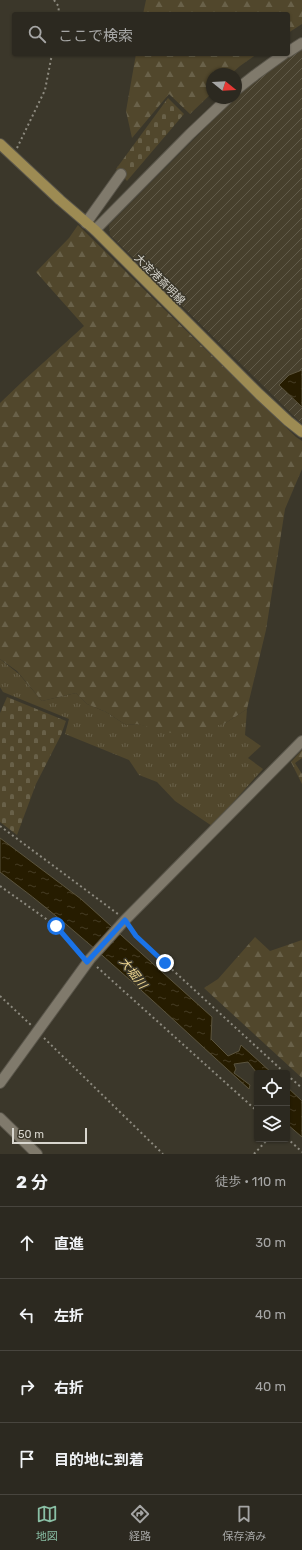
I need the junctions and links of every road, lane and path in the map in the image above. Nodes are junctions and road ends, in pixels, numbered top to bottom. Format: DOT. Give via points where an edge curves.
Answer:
graph roads {
  1 [pos="54,0"];
  2 [pos="58,12"];
  3 [pos="302,43"];
  4 [pos="290,51"];
  5 [pos="52,56"];
  6 [pos="281,56"];
  7 [pos="242,85"];
  8 [pos="222,104"];
  9 [pos="0,144"];
  10 [pos="13,156"];
  11 [pos="121,174"];
  12 [pos="86,223"];
  13 [pos="95,230"];
  14 [pos="302,432"];
  15 [pos="302,741"];
  16 [pos="0,826"];
  17 [pos="0,886"];
  18 [pos="124,921"];
  19 [pos="88,960"];
  20 [pos="0,996"];
  21 [pos="37,1031"];
  22 [pos="282,1070"];
  23 [pos="290,1078"];
  24 [pos="0,1083"];
  25 [pos="302,1088"];
  26 [pos="254,1108"];
  27 [pos="0,1118"];
  28 [pos="290,1141"];
  29 [pos="265,1142"];
  30 [pos="302,1152"];
  31 [pos="37,1154"];
  32 [pos="163,1154"];
  33 [pos="254,1154"];
  1 -- 2 [label="path"];
  3 -- 4 [label="street"];
  5 -- 10 [label="path" via="45,90"];
  6 -- 7 [label="street"];
  8 -- 13 [label="street"];
  9 -- 10 [label="main road, 大淀港斎明線"];
  10 -- 12 [label="main road, 大淀港斎明線"];
  11 -- 12 [label="street"];
  12 -- 13 [label="main road, 大淀港斎明線"];
  13 -- 14 [label="main road, 大淀港斎明線" via="259,394"];
  15 -- 18 [label="street"];
  16 -- 18 [label="path"];
  17 -- 19 [label="path" via="56,926"];
  18 -- 19 [label="street"];
  18 -- 22 [label="path" via="136,936"];
  19 -- 21 [label="street"];
  19 -- 26 [label="path"];
  20 -- 21 [label="path"];
  21 -- 24 [label="street"];
  21 -- 32 [label="path"];
  23 -- 25 [label="path"];
  27 -- 31 [label="street"];
  28 -- 30 [label="path"];
  29 -- 33 [label="path"];
}
